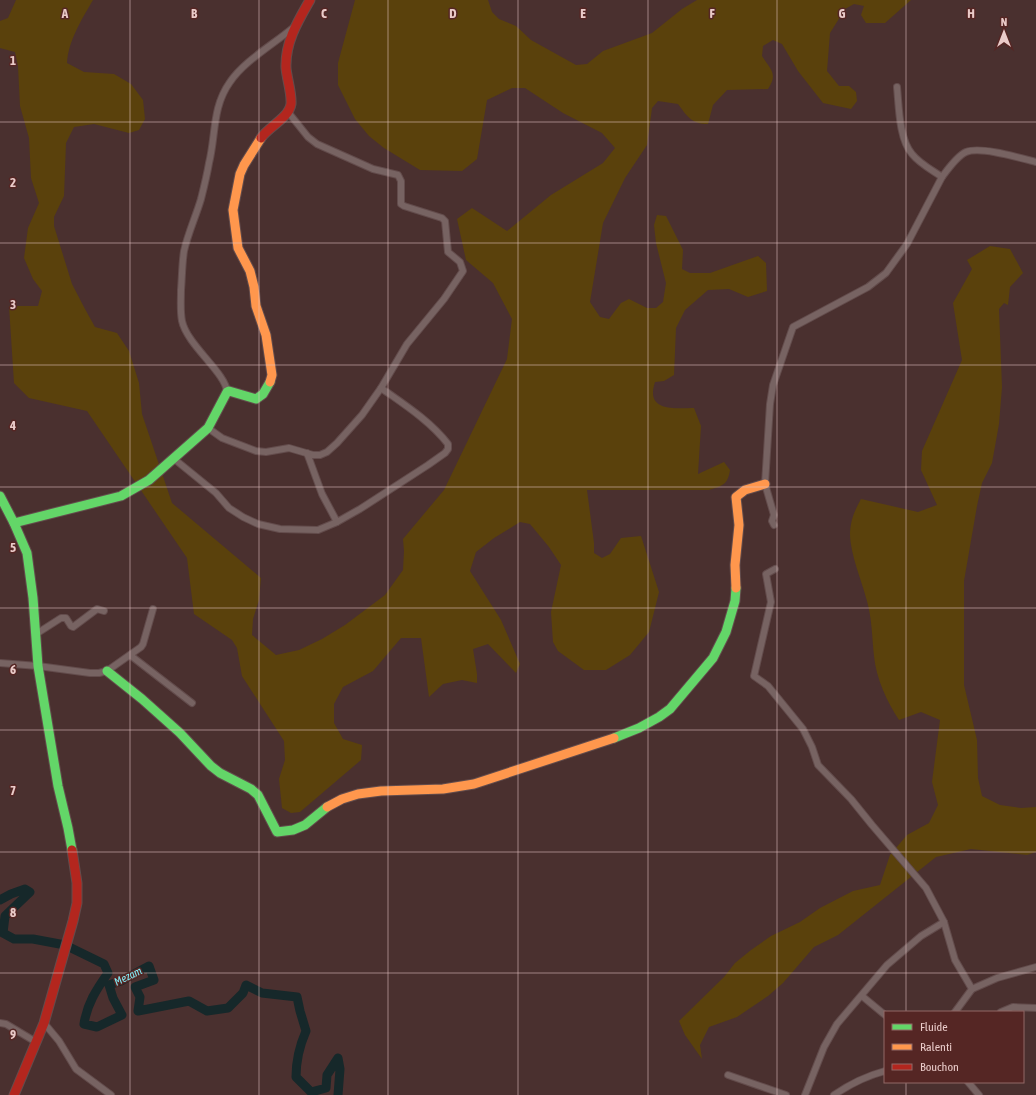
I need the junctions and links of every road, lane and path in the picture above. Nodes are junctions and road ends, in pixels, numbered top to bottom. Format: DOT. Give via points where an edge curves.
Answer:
graph roads {
  1 [pos="310,0"];
  2 [pos="295,26"];
  3 [pos="897,87"];
  4 [pos="288,112"];
  5 [pos="1036,162"];
  6 [pos="942,177"];
  7 [pos="381,388"];
  8 [pos="227,392"];
  9 [pos="208,428"];
  10 [pos="307,453"];
  11 [pos="173,458"];
  12 [pos="765,484"];
  13 [pos="0,496"];
  14 [pos="337,522"];
  15 [pos="14,523"];
  16 [pos="774,525"];
  17 [pos="775,569"];
  18 [pos="152,609"];
  19 [pos="104,611"];
  20 [pos="36,634"];
  21 [pos="130,655"];
  22 [pos="0,663"];
  23 [pos="38,666"];
  24 [pos="107,671"];
  25 [pos="192,703"];
  26 [pos="944,922"];
  27 [pos="1036,967"];
  28 [pos="972,989"];
  29 [pos="862,996"];
  30 [pos="1036,1008"];
  31 [pos="957,1011"];
  32 [pos="1003,1011"];
  33 [pos="884,1014"];
  34 [pos="0,1023"];
  35 [pos="44,1023"];
  36 [pos="36,1042"];
  37 [pos="884,1071"];
  38 [pos="728,1075"];
  39 [pos="969,1083"];
  40 [pos="14,1095"];
  41 [pos="111,1095"];
  42 [pos="786,1095"];
  43 [pos="805,1095"];
  44 [pos="834,1095"];
  45 [pos="979,1095"];
  1 -- 2 [label="street"];
  2 -- 4 [label="street" via="288,45 286,67 291,104"];
  2 -- 8 [label="street" via="243,66 220,99 215,116 210,161 184,253 182,322 195,346 227,386"];
  3 -- 6 [label="street" via="905,144 915,158"];
  4 -- 7 [label="street" via="317,144 373,169 398,175 401,181 401,204 445,221 448,252 462,266 462,271 444,299 406,344"];
  4 -- 8 [label="street" via="263,135 244,165 233,210 238,248 250,271 256,306 266,335 272,374 270,384 256,399"];
  5 -- 6 [label="street" via="985,151 965,152"];
  6 -- 12 [label="street" via="907,244 886,272 861,291 793,327 773,385"];
  7 -- 10 [label="street" via="362,415 337,443 320,455"];
  7 -- 14 [label="street" via="423,419 444,439 448,448 428,465"];
  8 -- 9 [label="street"];
  9 -- 10 [label="street" via="222,438 256,450 266,452 289,448"];
  9 -- 11 [label="street"];
  10 -- 14 [label="street" via="322,494"];
  11 -- 14 [label="street" via="216,492 228,508 258,524 280,529 318,530"];
  11 -- 15 [label="street" via="149,480 121,496"];
  12 -- 16 [label="street" via="774,515"];
  12 -- 24 [label="street" via="744,490 736,496 739,526 735,565 736,589 726,632 713,658 670,709 639,728 609,740 474,784 358,794 324,808 305,825 277,832 258,795 211,766 180,733"];
  13 -- 15 [label="street"];
  15 -- 20 [label="street" via="27,553"];
  17 -- 26 [label="street" via="766,574 771,602 754,676 768,686 803,729 818,765 851,799 926,888"];
  18 -- 21 [label="street" via="143,644"];
  19 -- 20 [label="street" via="98,608 75,627 71,626 66,618 61,618"];
  20 -- 23 [label="street"];
  21 -- 24 [label="street"];
  21 -- 25 [label="street"];
  22 -- 23 [label="street"];
  23 -- 24 [label="street" via="90,673"];
  23 -- 35 [label="street" via="77,883 77,903"];
  26 -- 28 [label="street" via="955,960"];
  26 -- 29 [label="street" via="921,936 887,966"];
  27 -- 28 [label="street" via="997,978"];
  28 -- 31 [label="street"];
  29 -- 33 [label="street"];
  29 -- 43 [label="street" via="837,1024 824,1047"];
  30 -- 32 [label="street" via="1013,1007"];
  34 -- 36 [label="street"];
  35 -- 36 [label="street"];
  35 -- 41 [label="street" via="59,1041 76,1069"];
  36 -- 40 [label="street"];
  37 -- 44 [label="street" via="852,1083"];
  38 -- 42 [label="street"];
  39 -- 45 [label="street"];
}
